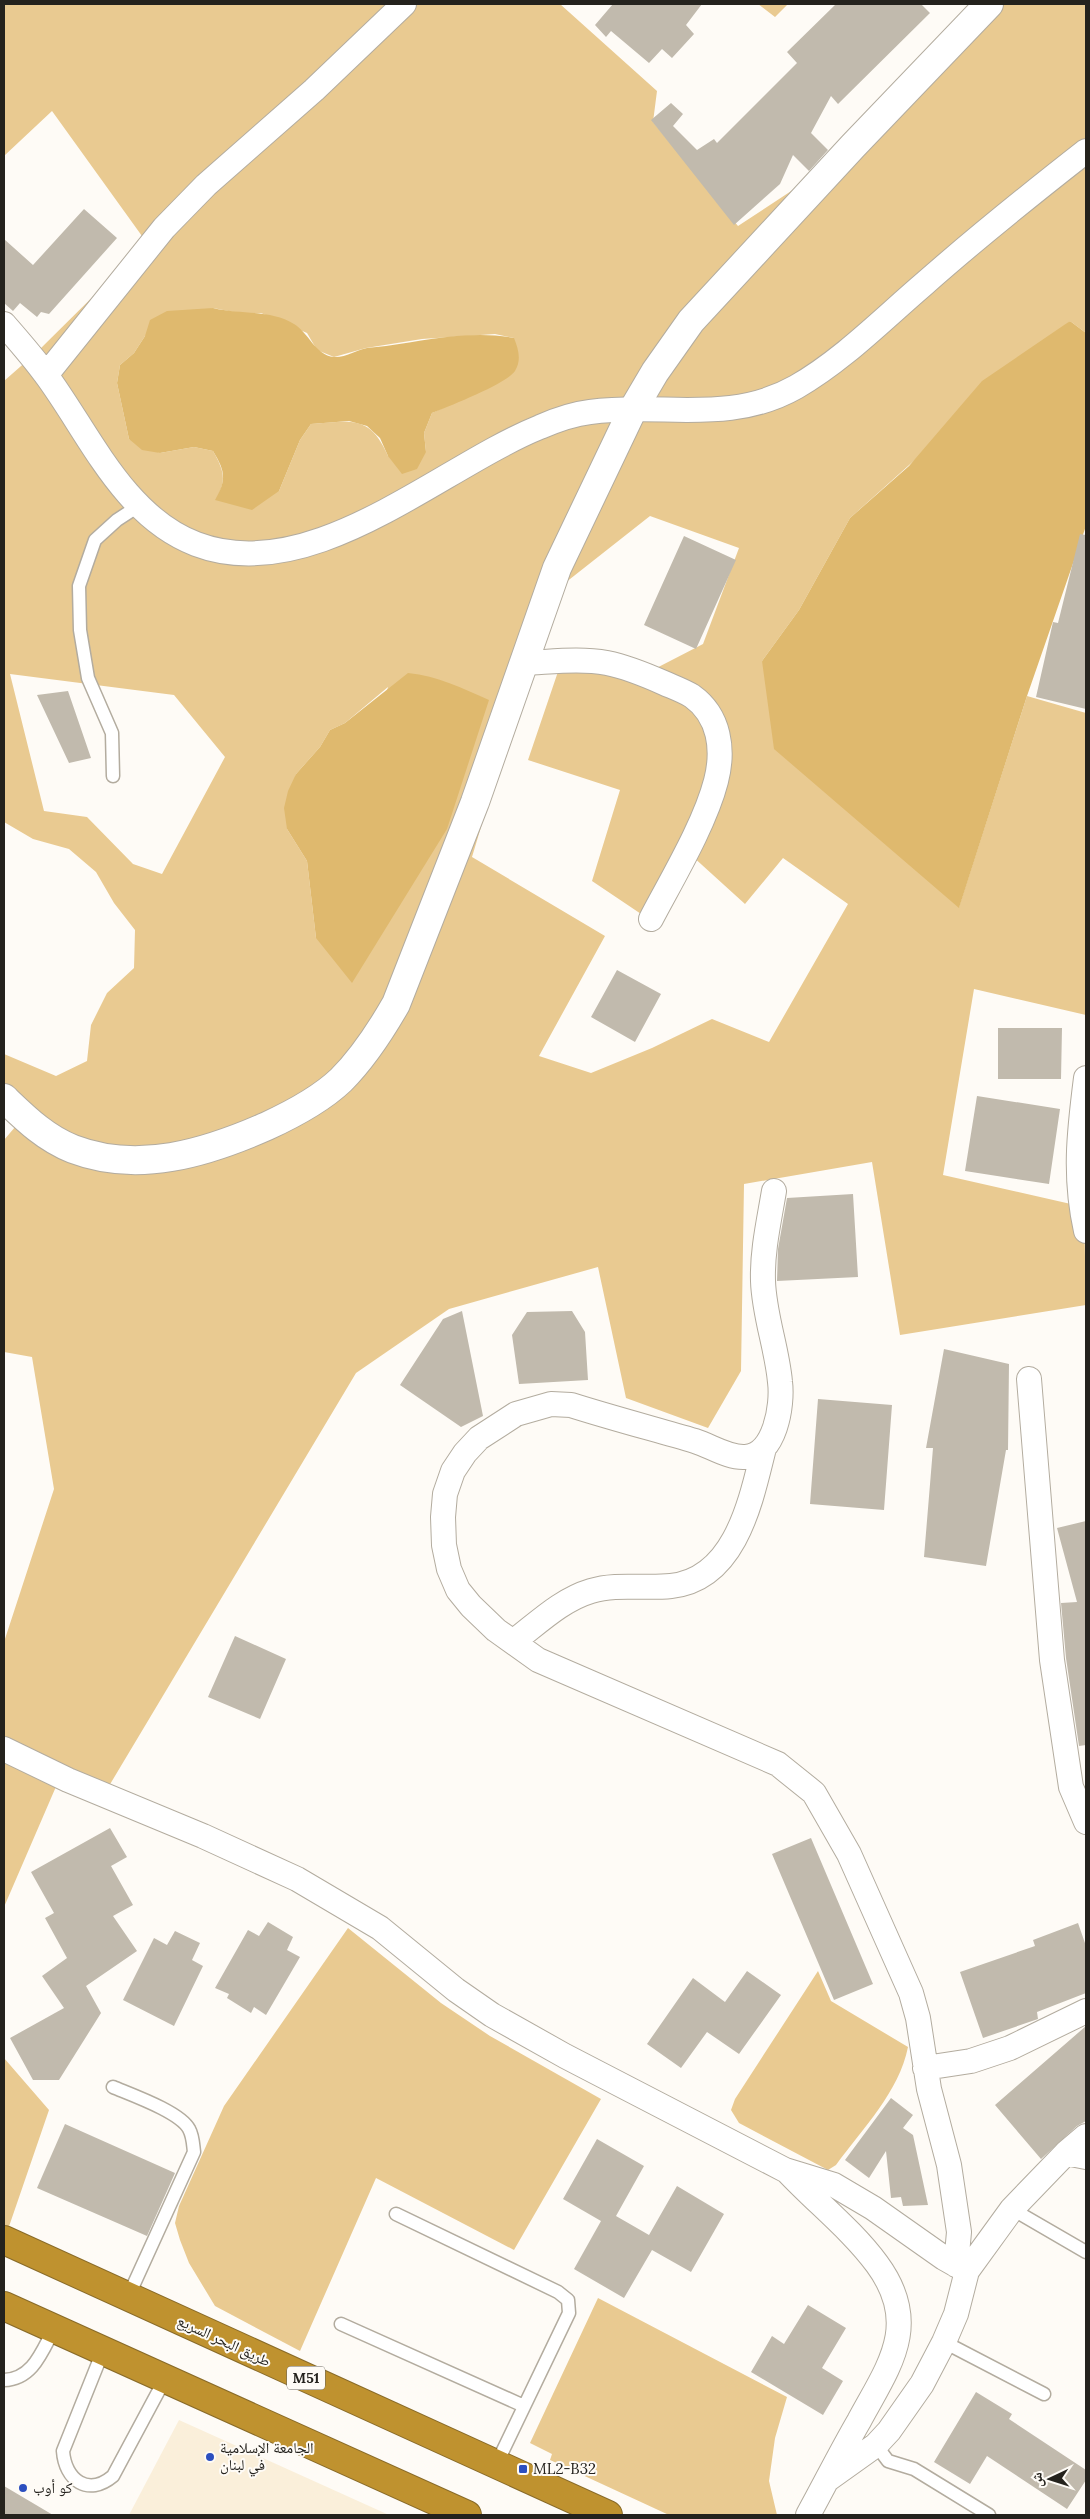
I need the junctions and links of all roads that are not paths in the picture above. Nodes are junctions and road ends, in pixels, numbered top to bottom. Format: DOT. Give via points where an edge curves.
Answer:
graph roads {
  1 [pos="404,4"];
  2 [pos="989,4"];
  3 [pos="1086,151"];
  4 [pos="4,324"];
  5 [pos="46,375"];
  6 [pos="632,411"];
  7 [pos="140,505"];
  8 [pos="523,663"];
  9 [pos="113,776"];
  10 [pos="652,919"];
  11 [pos="1086,1078"];
  12 [pos="4,1098"];
  13 [pos="774,1191"];
  14 [pos="1086,1231"];
  15 [pos="1029,1379"];
  16 [pos="764,1448"];
  17 [pos="512,1642"];
  18 [pos="4,1749"];
  19 [pos="1086,1822"];
  20 [pos="1086,2011"];
  21 [pos="925,2068"];
  22 [pos="113,2087"];
  23 [pos="1086,2136"];
  24 [pos="1076,2155"];
  25 [pos="786,2170"];
  26 [pos="1012,2209"];
  27 [pos="396,2214"];
  28 [pos="4,2240"];
  29 [pos="1086,2252"];
  30 [pos="961,2268"];
  31 [pos="128,2297"];
  32 [pos="4,2306"];
  33 [pos="341,2324"];
  34 [pos="54,2329"];
  35 [pos="944,2342"];
  36 [pos="103,2351"];
  37 [pos="165,2379"];
  38 [pos="4,2380"];
  39 [pos="1044,2394"];
  40 [pos="524,2406"];
  41 [pos="876,2445"];
  42 [pos="496,2466"];
  43 [pos="827,2480"];
  44 [pos="467,2515"];
  45 [pos="608,2515"];
  46 [pos="808,2515"];
  47 [pos="989,2515"];
  1 -- 5 [label="street" via="314,90 185,205"];
  2 -- 6 [label="street" via="691,321"];
  3 -- 6 [label="street" via="929,279 848,350 800,385 773,400 745,407"];
  4 -- 5 [label="street"];
  5 -- 7 [label="street" via="110,470"];
  6 -- 7 [label="street" via="587,412 544,426 490,452 367,521 337,534 284,549 245,553 211,549 179,535"];
  6 -- 8 [label="street" via="557,568"];
  7 -- 9 [label="lane" via="95,540 80,586 80,630 88,678 112,733"];
  8 -- 10 [label="street" via="592,661 623,667 691,696 707,710 718,732 720,756 716,781 708,805"];
  8 -- 12 [label="street" via="475,802 396,1004 370,1046 340,1081 321,1097 249,1134 201,1152 140,1160 93,1156 72,1148 48,1137"];
  11 -- 14 [label="street" via="1077,1169"];
  13 -- 16 [label="street" via="763,1256 763,1283 780,1384 776,1425"];
  15 -- 19 [label="street" via="1052,1660 1071,1787"];
  16 -- 17 [label="street" via="742,1525 709,1571 687,1584 612,1587 578,1595"];
  16 -- 17 [label="street" via="750,1457 734,1456 697,1442 562,1404 516,1414 480,1438 457,1465 448,1486 443,1517 444,1545 458,1590 471,1606"];
  17 -- 21 [label="street" via="538,1660 778,1764 814,1793 849,1854 911,1993"];
  18 -- 25 [label="street" via="297,1879 380,1928 492,2015"];
  20 -- 21 [label="street" via="1010,2048 971,2061"];
  21 -- 30 [label="street" via="950,2165 960,2232"];
  22 -- 31 [label="lane" via="180,2118 189,2128 194,2152"];
  23 -- 24 [label="street"];
  24 -- 26 [label="street"];
  25 -- 30 [label="street" via="834,2185"];
  25 -- 43 [label="street" via="877,2264 888,2284 898,2315 898,2338 892,2360"];
  26 -- 29 [label="lane"];
  26 -- 30 [label="street"];
  27 -- 40 [label="lane" via="558,2292 568,2300 569,2313"];
  28 -- 31 [label="highway, طريق البحر السريع / M51"];
  30 -- 35 [label="street" via="956,2314"];
  31 -- 42 [label="highway, طريق البحر السريع / M51"];
  32 -- 34 [label="highway"];
  33 -- 40 [label="lane"];
  34 -- 36 [label="highway"];
  34 -- 38 [label="lane" via="33,2368"];
  35 -- 39 [label="lane"];
  35 -- 41 [label="street" via="922,2384"];
  36 -- 37 [label="highway"];
  36 -- 37 [label="lane" via="63,2451 69,2475 89,2486 102,2484 113,2476"];
  37 -- 44 [label="highway"];
  40 -- 42 [label="lane"];
  41 -- 43 [label="street"];
  41 -- 47 [label="lane" via="888,2462 914,2469"];
  42 -- 45 [label="highway, طريق البحر السريع / M51"];
  43 -- 46 [label="street"];
}
